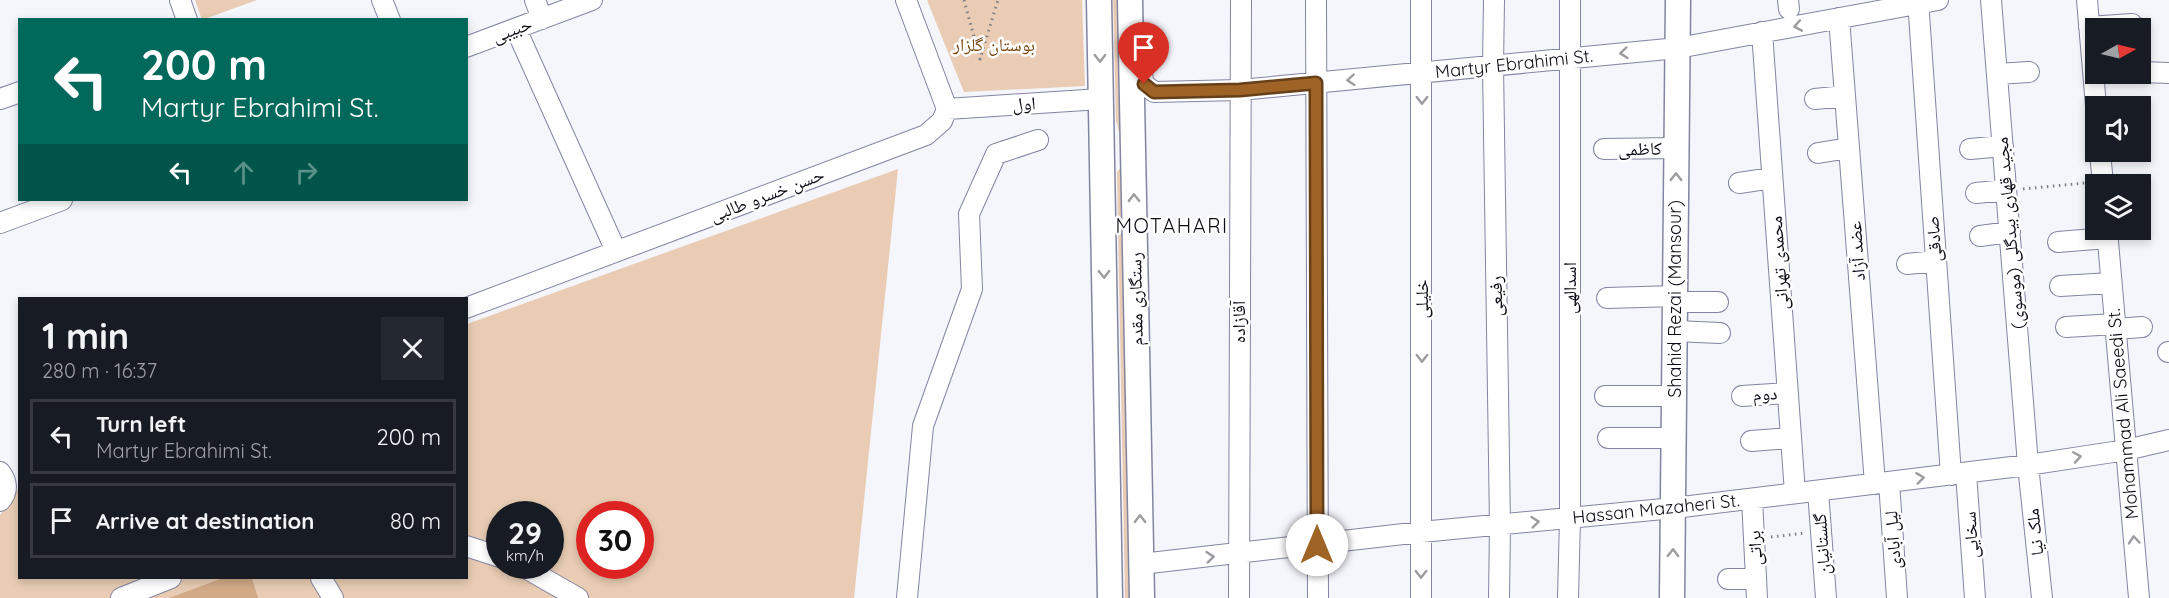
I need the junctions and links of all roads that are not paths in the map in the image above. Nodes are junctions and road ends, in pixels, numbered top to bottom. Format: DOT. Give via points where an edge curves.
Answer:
graph roads {
  1 [pos="180,0"];
  2 [pos="382,0"];
  3 [pos="535,0"];
  4 [pos="592,0"];
  5 [pos="906,0"];
  6 [pos="1099,0"];
  7 [pos="1130,0"];
  8 [pos="1241,0"];
  9 [pos="1316,0"];
  10 [pos="1421,0"];
  11 [pos="1494,0"];
  12 [pos="1570,0"];
  13 [pos="1678,0"];
  14 [pos="1938,0"];
  15 [pos="1991,0"];
  16 [pos="2087,0"];
  17 [pos="1918,2"];
  18 [pos="1849,11"];
  19 [pos="186,18"];
  20 [pos="389,18"];
  21 [pos="2088,18"];
  22 [pos="542,19"];
  23 [pos="516,29"];
  24 [pos="1131,30"];
  25 [pos="1762,33"];
  26 [pos="468,46"];
  27 [pos="1678,48"];
  28 [pos="1570,59"];
  29 [pos="1492,66"];
  30 [pos="2029,72"];
  31 [pos="2151,72"];
  32 [pos="2169,73"];
  33 [pos="1422,74"];
  34 [pos="1997,74"];
  35 [pos="1316,83"];
  36 [pos="1240,90"];
  37 [pos="18,93"];
  38 [pos="1845,96"];
  39 [pos="0,99"];
  40 [pos="1101,99"];
  41 [pos="1815,99"];
  42 [pos="947,109"];
  43 [pos="1038,140"];
  44 [pos="1133,144"];
  45 [pos="1102,145"];
  46 [pos="2003,146"];
  47 [pos="1677,148"];
  48 [pos="1849,148"];
  49 [pos="1604,149"];
  50 [pos="1970,149"];
  51 [pos="1818,153"];
  52 [pos="1772,178"];
  53 [pos="1739,183"];
  54 [pos="2006,190"];
  55 [pos="1976,193"];
  56 [pos="59,201"];
  57 [pos="0,223"];
  58 [pos="2010,232"];
  59 [pos="1980,236"];
  60 [pos="2085,238"];
  61 [pos="2108,240"];
  62 [pos="2058,242"];
  63 [pos="616,251"];
  64 [pos="1936,261"];
  65 [pos="1907,264"];
  66 [pos="2112,283"];
  67 [pos="2060,286"];
  68 [pos="1607,298"];
  69 [pos="1676,299"];
  70 [pos="1718,302"];
  71 [pos="468,307"];
  72 [pos="2066,327"];
  73 [pos="2115,327"];
  74 [pos="2142,327"];
  75 [pos="1675,331"];
  76 [pos="1720,333"];
  77 [pos="1788,393"];
  78 [pos="1605,396"];
  79 [pos="1675,396"];
  80 [pos="1742,396"];
  81 [pos="1608,438"];
  82 [pos="1674,438"];
  83 [pos="1791,438"];
  84 [pos="2169,440"];
  85 [pos="1751,441"];
  86 [pos="2126,450"];
  87 [pos="2028,465"];
  88 [pos="1959,474"];
  89 [pos="8,476"];
  90 [pos="1882,483"];
  91 [pos="1818,491"];
  92 [pos="1795,494"];
  93 [pos="1752,499"];
  94 [pos="0,501"];
  95 [pos="1674,508"];
  96 [pos="1570,518"];
  97 [pos="1500,525"];
  98 [pos="1421,532"];
  99 [pos="1317,545"];
  100 [pos="468,547"];
  101 [pos="486,552"];
  102 [pos="1238,554"];
  103 [pos="1141,564"];
  104 [pos="168,579"];
  105 [pos="322,579"];
  106 [pos="545,579"];
  107 [pos="1728,579"];
  108 [pos="1757,589"];
  109 [pos="121,598"];
  110 [pos="333,598"];
  111 [pos="578,598"];
  112 [pos="907,598"];
  113 [pos="1110,598"];
  114 [pos="1142,598"];
  115 [pos="1239,598"];
  116 [pos="1318,598"];
  117 [pos="1421,598"];
  118 [pos="1499,598"];
  119 [pos="1568,598"];
  120 [pos="1672,598"];
  121 [pos="1826,598"];
  122 [pos="1897,598"];
  123 [pos="1975,598"];
  124 [pos="2042,598"];
  125 [pos="2139,598"];
  1 -- 19 [label="street"];
  2 -- 20 [label="street"];
  3 -- 22 [label="street"];
  4 -- 22 [label="street, حبیبی"];
  5 -- 42 [label="street"];
  6 -- 40 [label="main road, رستگاری مقدم, one-way"];
  7 -- 24 [label="main road, رستگاری مقدم"];
  8 -- 36 [label="street, آقازاده"];
  9 -- 35 [label="street"];
  10 -- 33 [label="street, خلیلی"];
  11 -- 29 [label="street, رفیعی"];
  12 -- 28 [label="street, اسدالهی"];
  13 -- 27 [label="main road, Shahid Rezai (Mansour)"];
  14 -- 17 [label="street, Martyr Ebrahimi St."];
  15 -- 34 [label="street, مجید قهاری بیدگلی (موسوی)"];
  16 -- 21 [label="street"];
  17 -- 18 [label="street, Martyr Ebrahimi St."];
  17 -- 64 [label="street, صادقی"];
  18 -- 25 [label="street, Martyr Ebrahimi St., one-way"];
  18 -- 38 [label="street, عضد آزاد"];
  22 -- 23 [label="street, حبیبی"];
  23 -- 26 [label="street, حبیبی"];
  23 -- 63 [label="street"];
  24 -- 36 [label="street, Martyr Ebrahimi St." via="1144,84 1154,92"];
  24 -- 44 [label="main road, رستگاری مقدم"];
  25 -- 27 [label="street, Martyr Ebrahimi St."];
  25 -- 52 [label="street, محمدی تهرانی"];
  27 -- 28 [label="street, Martyr Ebrahimi St., one-way"];
  27 -- 47 [label="main road, Shahid Rezai (Mansour)"];
  28 -- 29 [label="street, Martyr Ebrahimi St."];
  28 -- 96 [label="street, اسدالهی"];
  29 -- 33 [label="street, Martyr Ebrahimi St."];
  29 -- 97 [label="street, رفیعی"];
  30 -- 34 [label="street"];
  31 -- 32 [label="street"];
  33 -- 35 [label="street, Martyr Ebrahimi St., one-way"];
  33 -- 98 [label="street, خلیلی, one-way"];
  34 -- 46 [label="street, مجید قهاری بیدگلی (موسوی)"];
  35 -- 36 [label="street, Martyr Ebrahimi St."];
  35 -- 99 [label="street"];
  36 -- 102 [label="street, آقازاده"];
  37 -- 39 [label="street"];
  38 -- 41 [label="street"];
  38 -- 48 [label="street, عضد آزاد"];
  40 -- 42 [label="street, اول"];
  40 -- 45 [label="main road, رستگاری مقدم"];
  42 -- 63 [label="street, حسن خسرو طالبی" via="942,121 926,135"];
  43 -- 112 [label="street" via="996,154 969,214 972,289 923,426"];
  44 -- 45 [label="main road"];
  103 -- 44 [label="main road, رستگاری مقدم, one-way"];
  45 -- 113 [label="main road, رستگاری مقدم, one-way"];
  46 -- 50 [label="street"];
  46 -- 54 [label="street, مجید قهاری بیدگلی (موسوی)"];
  47 -- 49 [label="street, کاظمی"];
  69 -- 47 [label="main road, Shahid Rezai (Mansour), one-way"];
  48 -- 51 [label="street"];
  48 -- 90 [label="street, عضد آزاد"];
  52 -- 53 [label="street"];
  52 -- 77 [label="street, محمدی تهرانی"];
  54 -- 55 [label="street"];
  54 -- 58 [label="street, مجید قهاری بیدگلی (موسوی)"];
  56 -- 57 [label="street"];
  58 -- 59 [label="street"];
  58 -- 87 [label="street, مجید قهاری بیدگلی (موسوی)"];
  60 -- 62 [label="street"];
  61 -- 66 [label="street, Mohammad Ali Saeedi St."];
  63 -- 71 [label="street, حسن خسرو طالبی"];
  64 -- 65 [label="street"];
  64 -- 88 [label="street, صادقی"];
  66 -- 67 [label="street"];
  66 -- 73 [label="street, Mohammad Ali Saeedi St."];
  68 -- 69 [label="street"];
  69 -- 70 [label="street"];
  69 -- 75 [label="main road, Shahid Rezai (Mansour)"];
  72 -- 73 [label="street"];
  73 -- 74 [label="street"];
  73 -- 86 [label="street, Mohammad Ali Saeedi St."];
  75 -- 76 [label="street"];
  75 -- 79 [label="main road, Shahid Rezai (Mansour)"];
  77 -- 80 [label="street, دوم"];
  77 -- 83 [label="street, محمدی تهرانی"];
  78 -- 79 [label="street"];
  79 -- 82 [label="main road, Shahid Rezai (Mansour)"];
  81 -- 82 [label="street"];
  82 -- 95 [label="main road, Shahid Rezai (Mansour)"];
  83 -- 85 [label="street"];
  83 -- 92 [label="street, محمدی تهرانی"];
  84 -- 86 [label="street, Hassan Mazaheri St."];
  87 -- 86 [label="street, Hassan Mazaheri St., one-way"];
  125 -- 86 [label="street, Mohammad Ali Saeedi St., one-way"];
  87 -- 88 [label="street, Hassan Mazaheri St."];
  87 -- 124 [label="street, ملک نیا"];
  90 -- 88 [label="street, Hassan Mazaheri St., one-way"];
  88 -- 123 [label="street, سخایی"];
  89 -- 94 [label="street"];
  90 -- 91 [label="street, Hassan Mazaheri St."];
  90 -- 122 [label="street, لیل آبادی"];
  91 -- 92 [label="street, Hassan Mazaheri St."];
  91 -- 121 [label="street, گلستانیان"];
  92 -- 93 [label="street, Hassan Mazaheri St."];
  93 -- 95 [label="street, Hassan Mazaheri St."];
  93 -- 108 [label="street, براتی"];
  95 -- 96 [label="street, Hassan Mazaheri St."];
  120 -- 95 [label="main road, Shahid Rezai (Mansour), one-way"];
  97 -- 96 [label="street, Hassan Mazaheri St., one-way"];
  96 -- 119 [label="street, اسدالهی"];
  97 -- 98 [label="street, Hassan Mazaheri St."];
  97 -- 118 [label="street, رفیعی"];
  98 -- 99 [label="street, Hassan Mazaheri St."];
  98 -- 117 [label="street, خلیلی, one-way"];
  99 -- 102 [label="street, Hassan Mazaheri St."];
  99 -- 116 [label="street"];
  100 -- 101 [label="street"];
  103 -- 102 [label="street, Hassan Mazaheri St., one-way"];
  102 -- 115 [label="street, آقازاده"];
  103 -- 114 [label="main road, رستگاری مقدم"];
  104 -- 109 [label="street"];
  105 -- 110 [label="street"];
  106 -- 111 [label="street"];
  107 -- 108 [label="street"];
}
